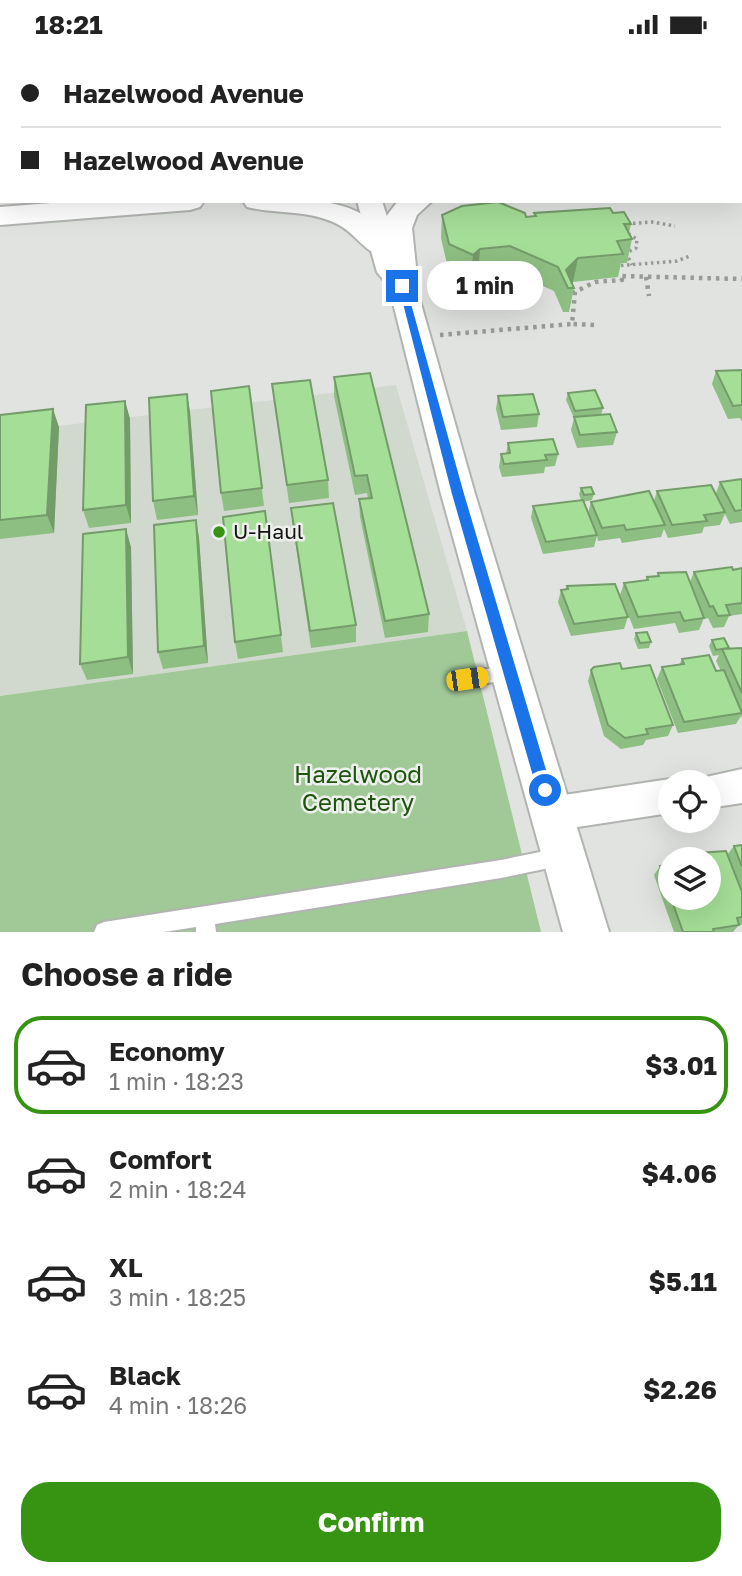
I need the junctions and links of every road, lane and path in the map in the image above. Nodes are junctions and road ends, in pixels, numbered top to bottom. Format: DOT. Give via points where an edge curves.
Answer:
graph roads {
  1 [pos="165,203"];
  2 [pos="274,203"];
  3 [pos="370,203"];
  4 [pos="416,203"];
  5 [pos="0,216"];
  6 [pos="624,224"];
  7 [pos="675,226"];
  8 [pos="619,230"];
  9 [pos="383,247"];
  10 [pos="690,256"];
  11 [pos="632,265"];
  12 [pos="620,276"];
  13 [pos="646,277"];
  14 [pos="742,279"];
  15 [pos="402,286"];
  16 [pos="649,296"];
  17 [pos="572,324"];
  18 [pos="594,325"];
  19 [pos="429,337"];
  20 [pos="511,673"];
  21 [pos="458,680"];
  22 [pos="742,786"];
  23 [pos="721,789"];
  24 [pos="658,798"];
  25 [pos="551,814"];
  26 [pos="564,856"];
  27 [pos="205,924"];
  28 [pos="104,932"];
  29 [pos="586,932"];
  1 -- 5 [label="highway"];
  2 -- 9 [label="highway" via="335,210 361,225"];
  3 -- 9 [label="street"];
  4 -- 15 [label="highway" via="400,217 395,231 404,271"];
  6 -- 7 [label="path"];
  8 -- 11 [label="path" via="637,239 636,248 626,253"];
  9 -- 15 [label="street" via="391,272"];
  10 -- 11 [label="path"];
  11 -- 12 [label="path" via="615,266"];
  12 -- 13 [label="path"];
  12 -- 17 [label="path" via="622,280 595,282 575,292"];
  13 -- 14 [label="path"];
  13 -- 16 [label="path"];
  15 -- 20 [label="street"];
  17 -- 18 [label="path"];
  17 -- 19 [label="path"];
  20 -- 21 [label="lane"];
  20 -- 25 [label="street"];
  22 -- 23 [label="street"];
  24 -- 25 [label="street"];
  25 -- 26 [label="street"];
  26 -- 27 [label="lane"];
  26 -- 29 [label="street"];
  27 -- 28 [label="lane"];
}
